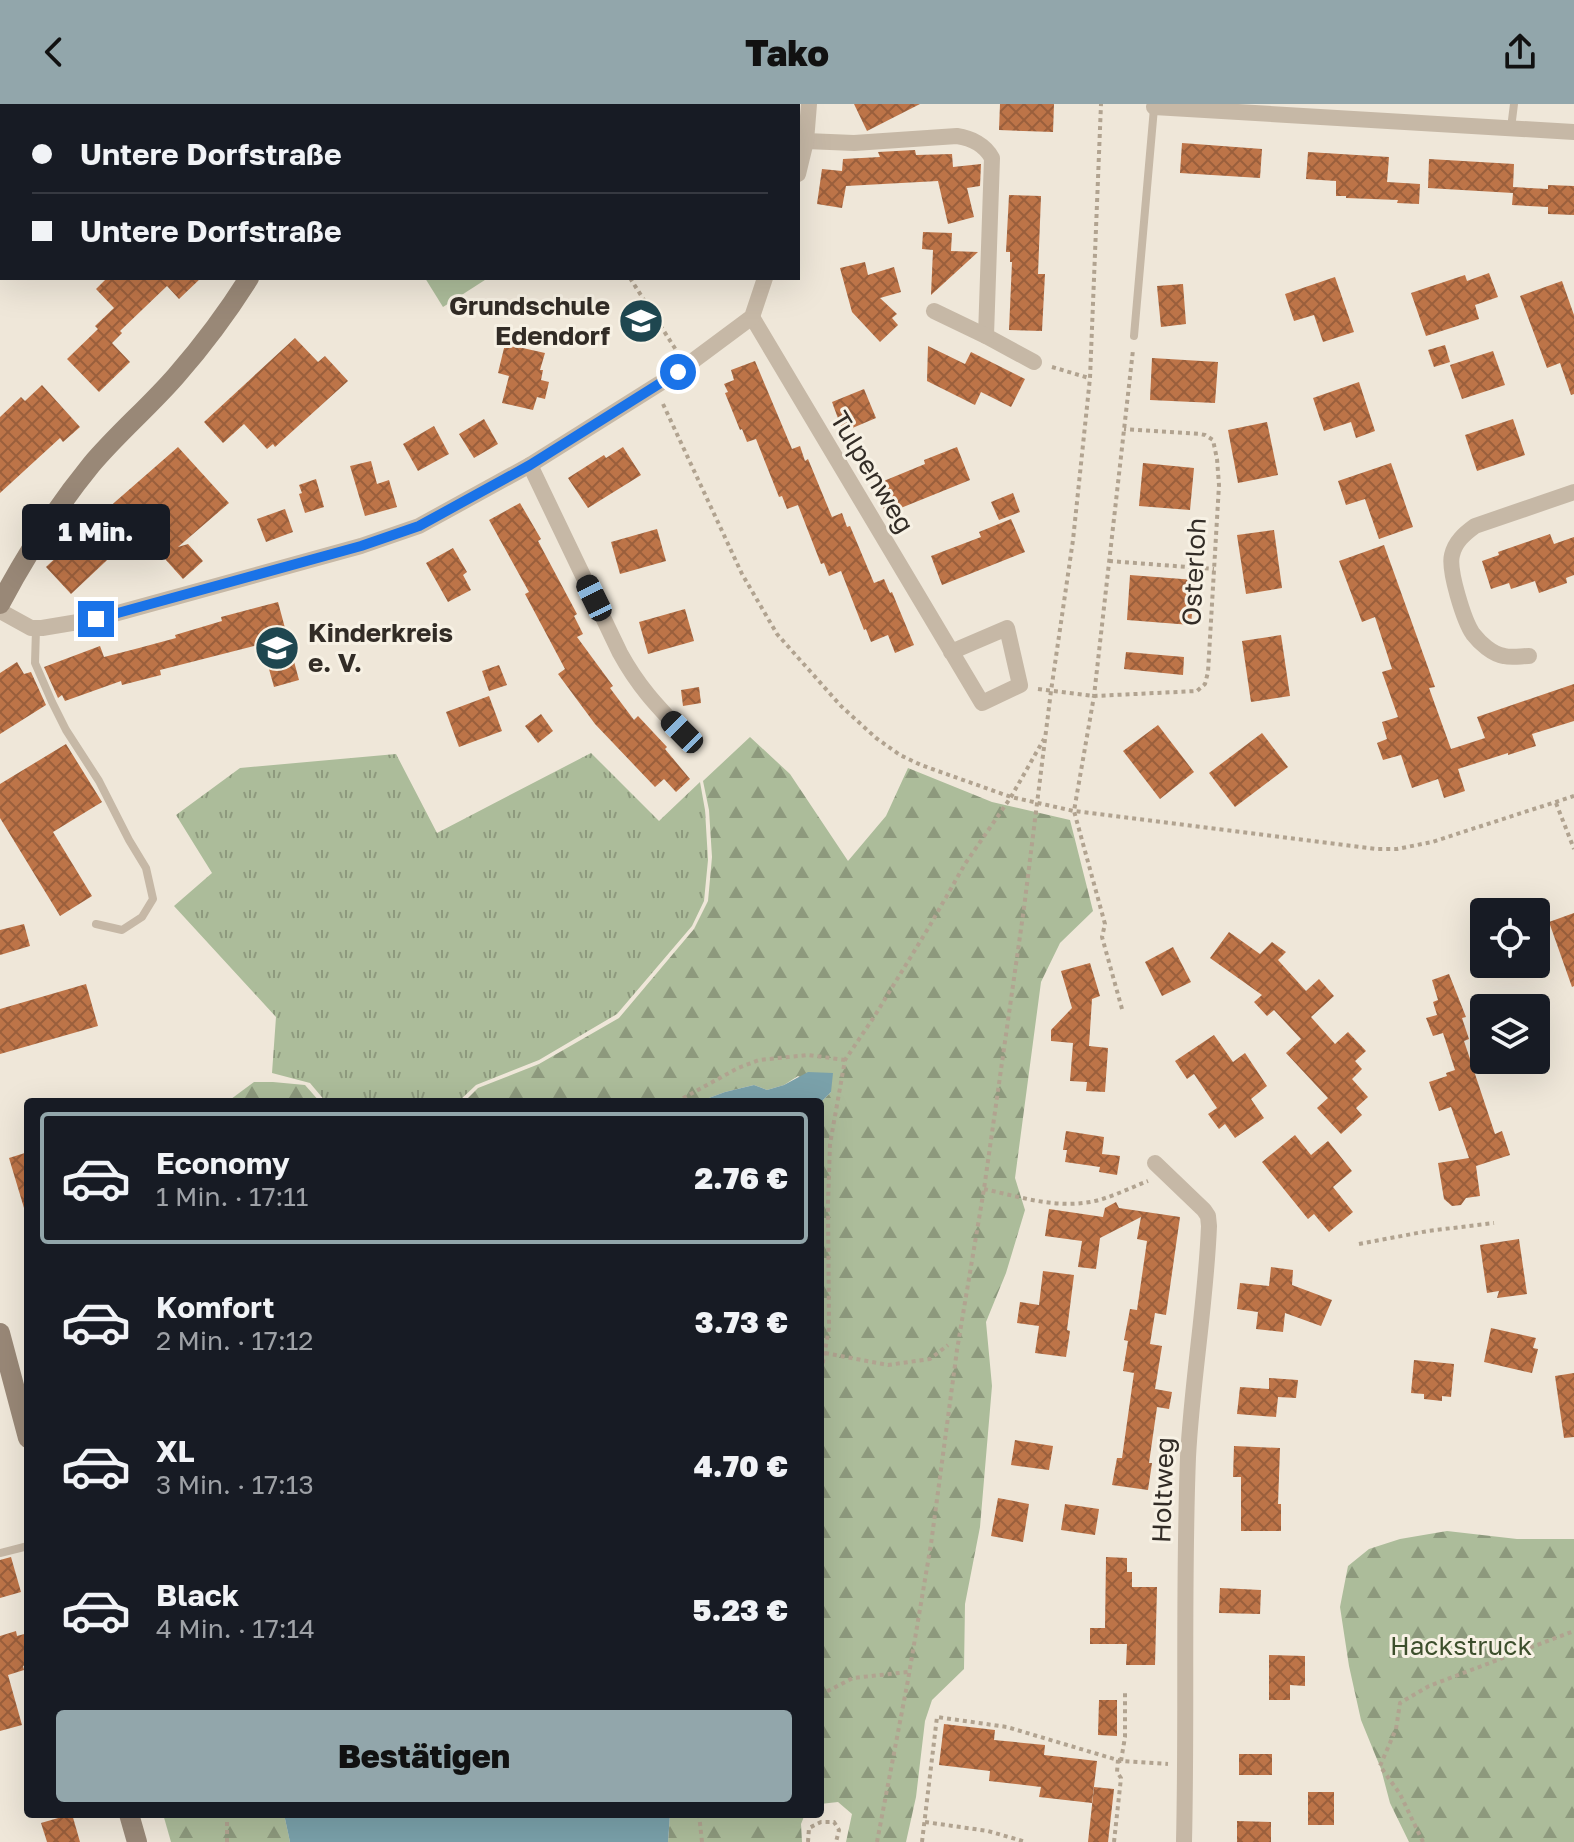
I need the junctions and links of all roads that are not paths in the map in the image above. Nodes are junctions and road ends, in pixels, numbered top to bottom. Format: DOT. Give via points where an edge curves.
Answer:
graph roads {
  1 [pos="809,104"];
  2 [pos="1514,104"];
  3 [pos="1154,107"];
  4 [pos="1511,128"];
  5 [pos="1574,132"];
  6 [pos="806,141"];
  7 [pos="800,166"];
  8 [pos="248,280"];
  9 [pos="764,280"];
  10 [pos="934,311"];
  11 [pos="752,317"];
  12 [pos="986,336"];
  13 [pos="1134,336"];
  14 [pos="1034,362"];
  15 [pos="530,465"];
  16 [pos="1574,492"];
  17 [pos="0,604"];
  18 [pos="0,611"];
  19 [pos="36,628"];
  20 [pos="951,652"];
  21 [pos="1529,656"];
  22 [pos="682,732"];
  23 [pos="96,924"];
  24 [pos="1160,1168"];
  25 [pos="0,1333"];
  26 [pos="24,1423"];
  27 [pos="24,1547"];
  28 [pos="0,1553"];
  29 [pos="130,1818"];
  30 [pos="137,1842"];
  31 [pos="1184,1842"];
  1 -- 6 [label="street"];
  2 -- 4 [label="lane"];
  3 -- 4 [label="street"];
  3 -- 13 [label="lane"];
  4 -- 5 [label="street"];
  6 -- 7 [label="street"];
  6 -- 12 [label="street" via="957,136 988,152 992,163"];
  8 -- 17 [label="street" via="201,346 62,502"];
  9 -- 11 [label="street"];
  10 -- 12 [label="street"];
  11 -- 15 [label="street" via="656,387"];
  11 -- 20 [label="street, Tulpenweg"];
  12 -- 14 [label="street"];
  15 -- 19 [label="street" via="440,516 361,546 96,619"];
  15 -- 22 [label="street" via="627,665"];
  16 -- 21 [label="street" via="1475,526 1455,545 1451,558 1473,635 1503,656"];
  18 -- 19 [label="street"];
  19 -- 23 [label="lane" via="35,663 46,689 146,868 153,899 142,917 122,930"];
  20 -- 20 [label="street, Tulpenweg" via="1007,628 1020,685 982,703"];
  24 -- 31 [label="street, Holtweg" via="1204,1210 1209,1226 1188,1454"];
  25 -- 26 [label="street"];
  27 -- 28 [label="lane"];
  29 -- 30 [label="street"];
}
